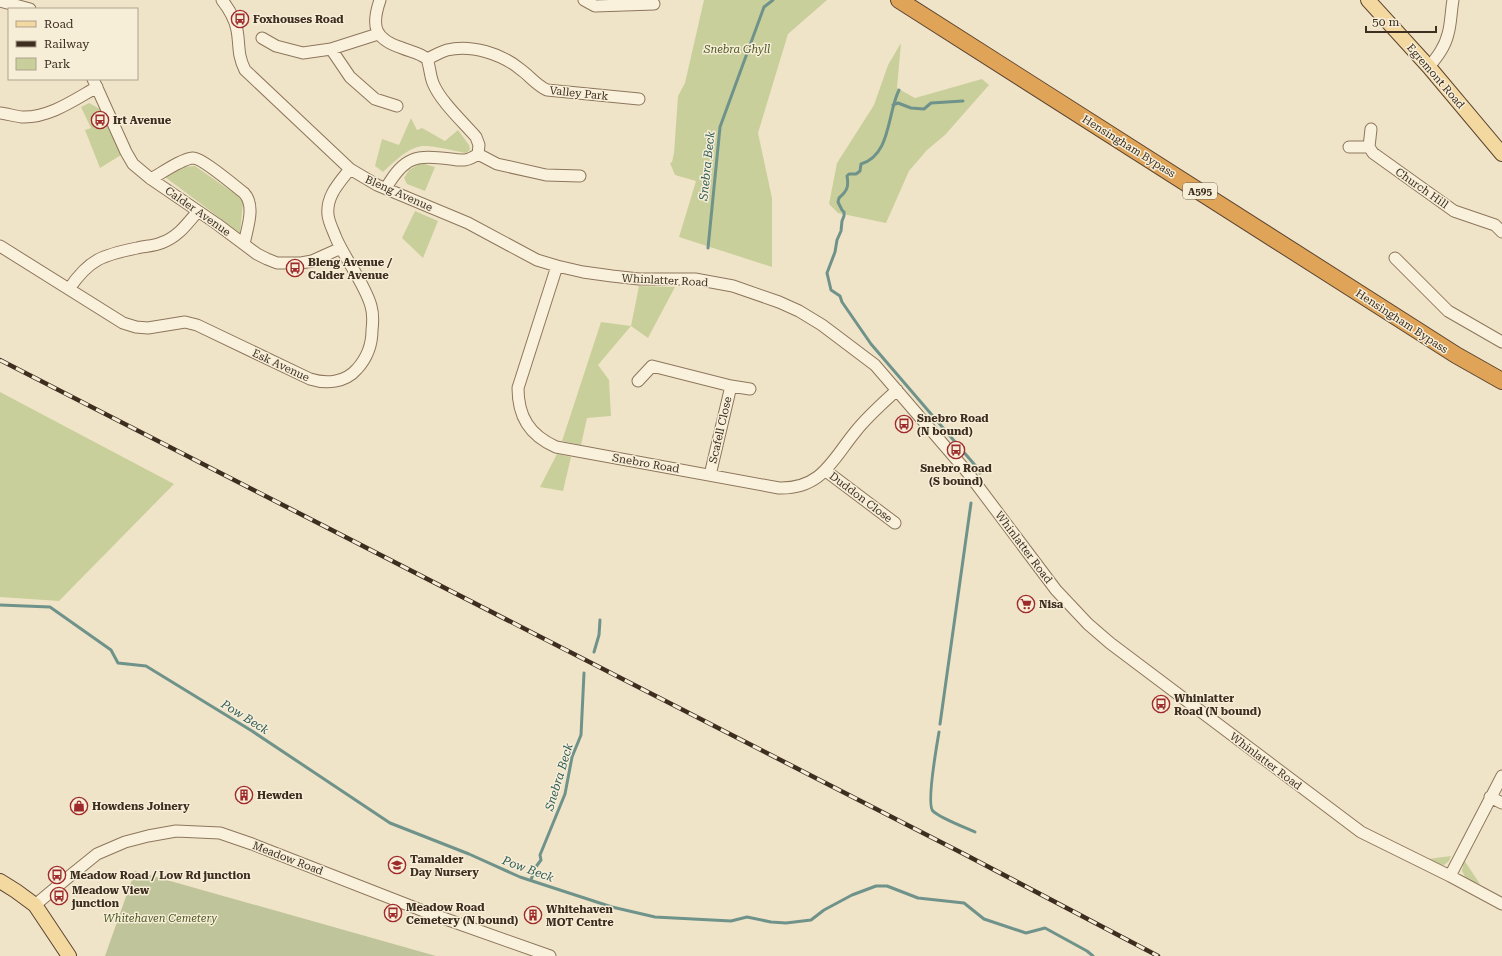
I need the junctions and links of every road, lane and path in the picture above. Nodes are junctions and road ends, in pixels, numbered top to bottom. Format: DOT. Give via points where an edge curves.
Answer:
graph roads {
  1 [pos="222,0"];
  2 [pos="380,0"];
  3 [pos="584,0"];
  4 [pos="899,0"];
  5 [pos="1368,0"];
  6 [pos="1453,0"];
  7 [pos="0,1"];
  8 [pos="654,4"];
  9 [pos="26,8"];
  10 [pos="378,34"];
  11 [pos="262,38"];
  12 [pos="331,49"];
  13 [pos="427,59"];
  14 [pos="1429,67"];
  15 [pos="95,83"];
  16 [pos="626,86"];
  17 [pos="626,98"];
  18 [pos="639,99"];
  19 [pos="397,106"];
  20 [pos="0,114"];
  21 [pos="1371,129"];
  22 [pos="1349,147"];
  23 [pos="1369,147"];
  24 [pos="478,154"];
  25 [pos="1502,154"];
  26 [pos="350,169"];
  27 [pos="580,176"];
  28 [pos="151,179"];
  29 [pos="386,188"];
  30 [pos="198,211"];
  31 [pos="1502,232"];
  32 [pos="244,244"];
  33 [pos="0,246"];
  34 [pos="341,248"];
  35 [pos="1395,258"];
  36 [pos="557,266"];
  37 [pos="69,289"];
  38 [pos="1502,342"];
  39 [pos="638,381"];
  40 [pos="1502,381"];
  41 [pos="731,386"];
  42 [pos="750,389"];
  43 [pos="897,390"];
  44 [pos="826,470"];
  45 [pos="710,475"];
  46 [pos="895,523"];
  47 [pos="1502,776"];
  48 [pos="1490,798"];
  49 [pos="1502,803"];
  50 [pos="1450,876"];
  51 [pos="0,881"];
  52 [pos="1502,904"];
  53 [pos="35,905"];
  54 [pos="70,956"];
  55 [pos="550,956"];
  1 -- 26 [label="street, Bleng Avenue" via="230,9 236,25 240,62 245,70"];
  2 -- 10 [label="street" via="374,20"];
  3 -- 8 [label="street" via="594,6"];
  4 -- 40 [label="highway, Hensingham Bypass / A595" via="1456,355"];
  5 -- 14 [label="main road, Egremont Road"];
  6 -- 14 [label="street" via="1449,34 1437,58"];
  7 -- 9 [label="street"];
  10 -- 12 [label="street"];
  10 -- 13 [label="street" via="390,43 417,52"];
  11 -- 12 [label="street" via="276,46 304,54"];
  12 -- 19 [label="street" via="350,77 375,99"];
  13 -- 17 [label="street, Valley Park" via="448,50 473,49 512,63 538,86 547,90"];
  13 -- 24 [label="street" via="434,85 476,137 480,145"];
  14 -- 25 [label="main road, Egremont Road"];
  15 -- 20 [label="street" via="60,108 43,114 22,117"];
  15 -- 28 [label="street, Calder Avenue" via="126,152 134,164"];
  16 -- 17 [label="street"];
  17 -- 18 [label="street, Valley Park"];
  21 -- 23 [label="street"];
  22 -- 23 [label="street"];
  23 -- 31 [label="street, Church Hill" via="1373,153 1454,211 1494,225"];
  24 -- 27 [label="street" via="497,164 546,175"];
  24 -- 29 [label="street" via="470,160 461,161 427,156 416,158 400,168"];
  26 -- 29 [label="street, Bleng Avenue"];
  26 -- 34 [label="street, Esk Avenue" via="332,193 328,203 331,227"];
  28 -- 30 [label="street, Calder Avenue"];
  28 -- 32 [label="street, Calder Avenue" via="185,160 194,158 203,162 249,199 251,207"];
  29 -- 36 [label="street, Bleng Avenue" via="468,223 537,260"];
  30 -- 32 [label="street, Calder Avenue"];
  30 -- 37 [label="street" via="172,238 106,256 85,268"];
  32 -- 34 [label="street, Calder Avenue" via="267,259 289,264 312,261"];
  33 -- 37 [label="street, Esk Avenue"];
  34 -- 37 [label="street, Esk Avenue" via="371,305 372,335 365,360 355,372 332,382 310,379 197,325 185,322 148,328 124,323"];
  35 -- 38 [label="street" via="1448,311"];
  36 -- 43 [label="street, Whinlatter Road" via="619,277 695,280 733,286 758,294 799,311 822,325 875,365"];
  36 -- 45 [label="street, Snebro Road" via="518,388 520,410 536,436 556,447"];
  39 -- 41 [label="street, Scafell Close" via="652,366"];
  41 -- 42 [label="street, Scafell Close"];
  41 -- 45 [label="street, Scafell Close"];
  43 -- 44 [label="street, Snebro Road" via="861,425"];
  43 -- 50 [label="street, Whinlatter Road" via="968,473 1056,590 1088,624 1361,832"];
  44 -- 45 [label="street, Snebro Road" via="807,483 790,488"];
  44 -- 46 [label="street, Duddon Close"];
  47 -- 48 [label="street"];
  48 -- 49 [label="street"];
  48 -- 50 [label="street"];
  50 -- 52 [label="street, Whinlatter Road"];
  51 -- 53 [label="main road"];
  53 -- 54 [label="main road"];
  53 -- 55 [label="street, Meadow Road" via="97,854 125,842 176,831 220,833 426,912"];
}
